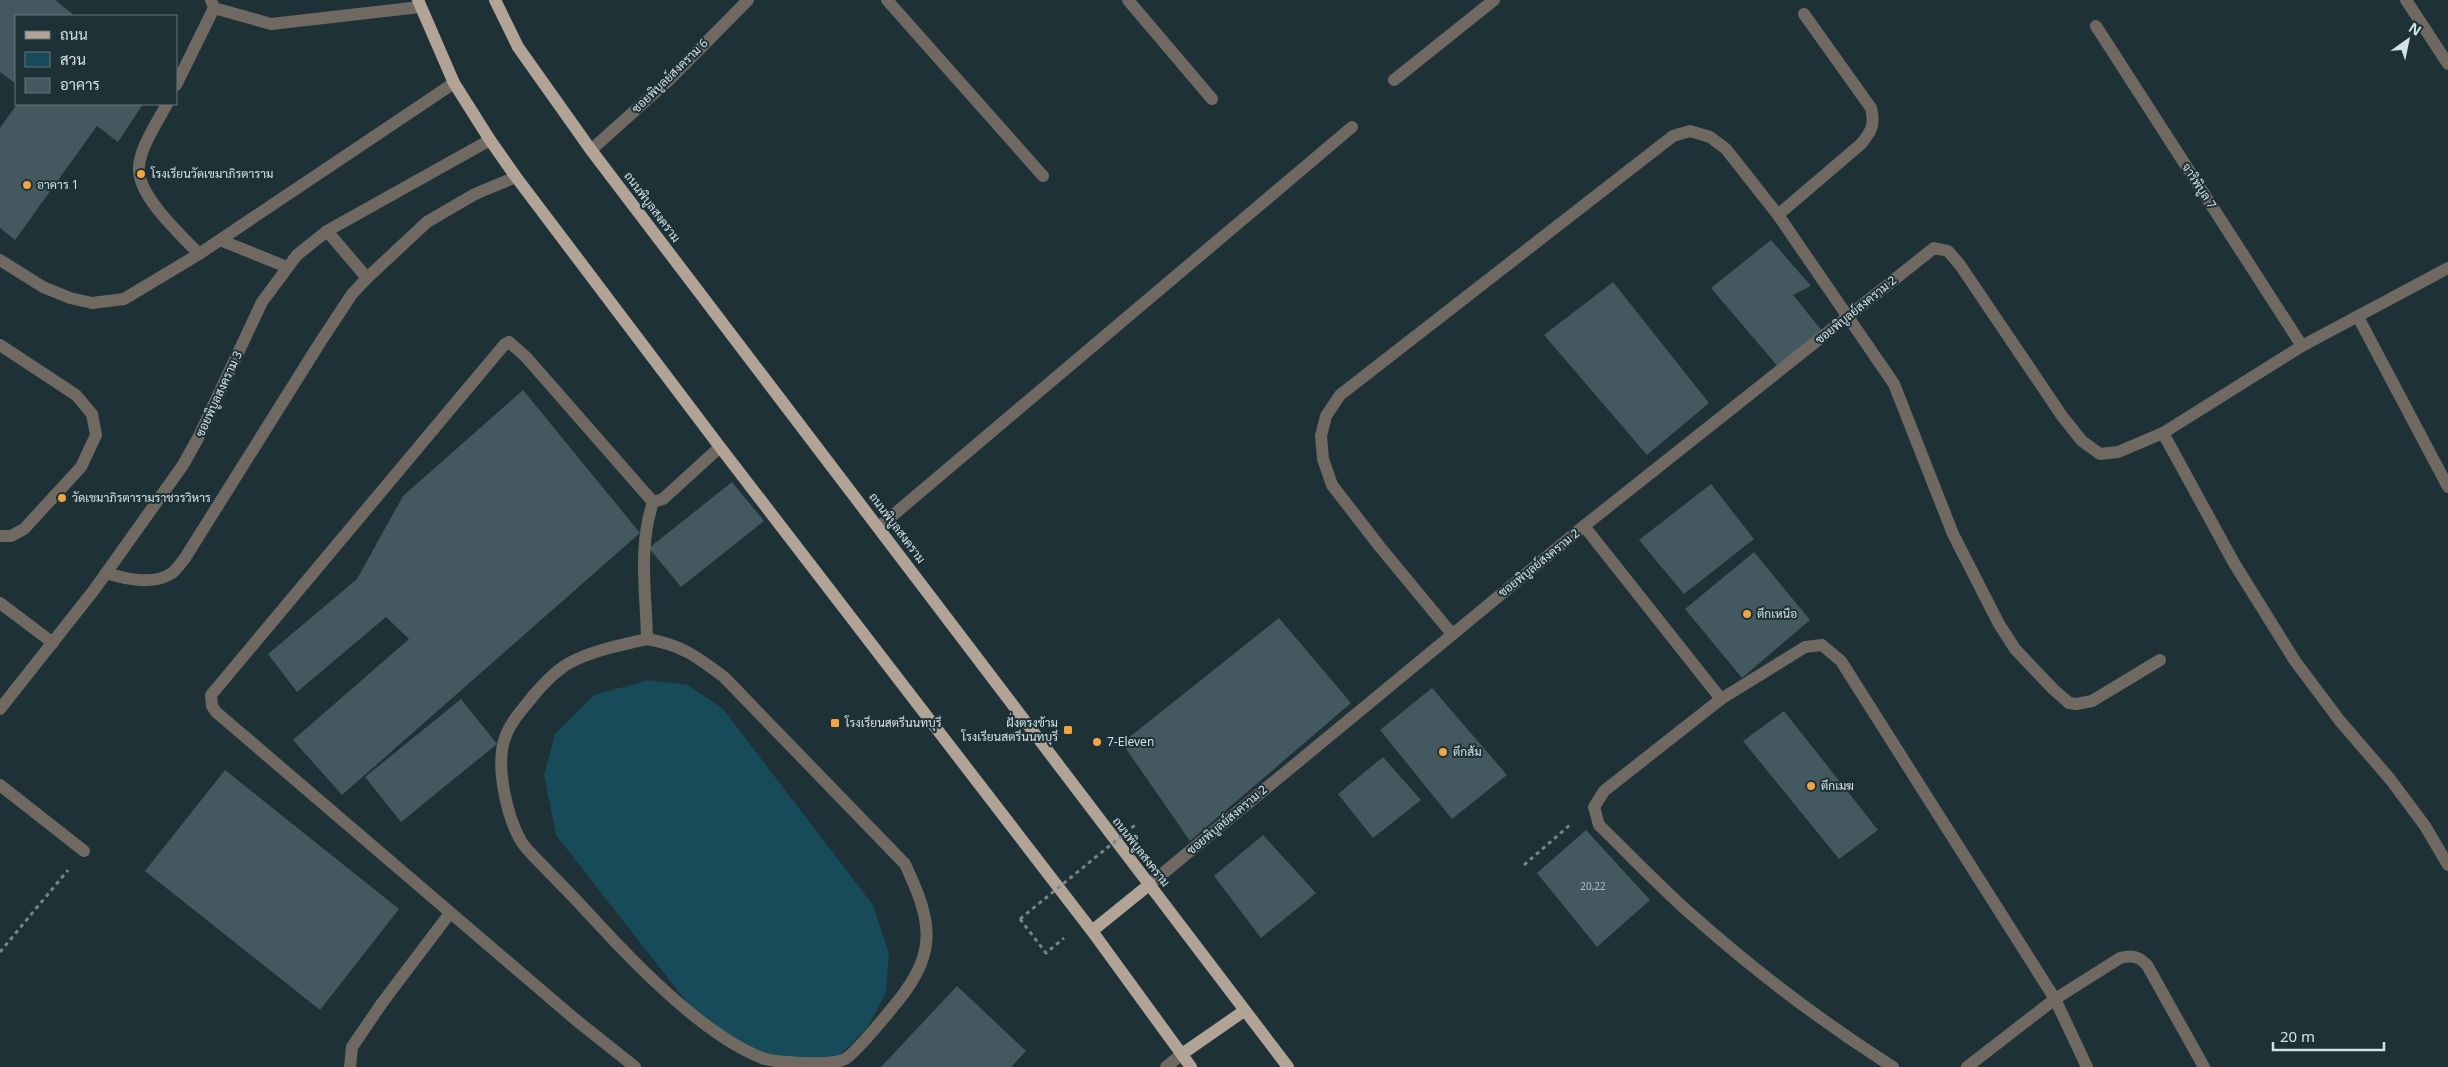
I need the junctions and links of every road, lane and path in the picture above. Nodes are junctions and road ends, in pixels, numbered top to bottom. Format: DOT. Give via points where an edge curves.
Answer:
graph roads {
  1 [pos="495,0"];
  2 [pos="748,0"];
  3 [pos="887,0"];
  4 [pos="1128,0"];
  5 [pos="1494,0"];
  6 [pos="2406,0"];
  7 [pos="419,3"];
  8 [pos="212,4"];
  9 [pos="1804,14"];
  10 [pos="2096,26"];
  11 [pos="2448,64"];
  12 [pos="178,80"];
  13 [pos="1394,80"];
  14 [pos="454,82"];
  15 [pos="1212,99"];
  16 [pos="166,105"];
  17 [pos="1352,127"];
  18 [pos="490,140"];
  19 [pos="591,150"];
  20 [pos="1043,176"];
  21 [pos="516,177"];
  22 [pos="1778,215"];
  23 [pos="326,231"];
  24 [pos="220,240"];
  25 [pos="199,254"];
  26 [pos="0,260"];
  27 [pos="287,267"];
  28 [pos="2448,268"];
  29 [pos="367,278"];
  30 [pos="2358,317"];
  31 [pos="1847,318"];
  32 [pos="0,345"];
  33 [pos="2302,346"];
  34 [pos="2163,434"];
  35 [pos="720,447"];
  36 [pos="2448,487"];
  37 [pos="653,502"];
  38 [pos="1584,526"];
  39 [pos="879,527"];
  40 [pos="0,536"];
  41 [pos="106,572"];
  42 [pos="0,603"];
  43 [pos="1452,634"];
  44 [pos="647,639"];
  45 [pos="53,643"];
  46 [pos="2160,660"];
  47 [pos="1721,699"];
  48 [pos="0,709"];
  49 [pos="0,785"];
  50 [pos="1599,798"];
  51 [pos="1135,825"];
  52 [pos="84,851"];
  53 [pos="1524,865"];
  54 [pos="2448,865"];
  55 [pos="1150,884"];
  56 [pos="450,913"];
  57 [pos="1092,931"];
  58 [pos="0,952"];
  59 [pos="1046,953"];
  60 [pos="2055,999"];
  61 [pos="1244,1010"];
  62 [pos="1182,1054"];
  63 [pos="350,1067"];
  64 [pos="635,1067"];
  65 [pos="1166,1067"];
  66 [pos="1191,1067"];
  67 [pos="1288,1067"];
  68 [pos="1893,1067"];
  69 [pos="1967,1067"];
  70 [pos="2087,1067"];
  71 [pos="2204,1067"];
  1 -- 19 [label="main road, ถนนพิบูลสงคราม" via="518,46"];
  2 -- 19 [label="street, ซอยพิบูลย์สงคราม 6" via="668,80"];
  3 -- 20 [label="street"];
  4 -- 15 [label="street"];
  5 -- 13 [label="street"];
  6 -- 11 [label="street"];
  7 -- 8 [label="street" via="271,24"];
  7 -- 14 [label="main road"];
  8 -- 12 [label="street"];
  9 -- 22 [label="street" via="1871,108 1874,121 1871,133 1861,144"];
  10 -- 33 [label="street, จาริพิบูล 7"];
  14 -- 18 [label="main road"];
  14 -- 24 [label="street"];
  16 -- 25 [label="street" via="140,158 139,171 145,191"];
  17 -- 39 [label="street"];
  18 -- 21 [label="main road"];
  18 -- 23 [label="street, ซอยพิบูลสงคราม 3"];
  19 -- 39 [label="main road, ถนนพิบูลสงคราม"];
  21 -- 29 [label="street" via="476,194 427,222"];
  21 -- 35 [label="main road"];
  22 -- 31 [label="street"];
  22 -- 43 [label="street" via="1726,149 1710,137 1690,131 1673,136 1340,396 1326,416 1321,436 1323,459 1332,485"];
  23 -- 27 [label="street, ซอยพิบูลสงคราม 3"];
  23 -- 29 [label="street"];
  24 -- 25 [label="street"];
  24 -- 27 [label="street"];
  25 -- 26 [label="street" via="124,299 92,303 43,287"];
  27 -- 41 [label="street, ซอยพิบูลสงคราม 3" via="262,302 183,465"];
  28 -- 30 [label="street"];
  29 -- 41 [label="street" via="352,294 321,341 185,558 171,573 155,579 126,580"];
  30 -- 33 [label="street"];
  30 -- 36 [label="street"];
  31 -- 34 [label="street, ซอยพิบูลย์สงคราม 2" via="1934,248 1948,251 2082,441 2100,454 2118,452"];
  31 -- 38 [label="street, ซอยพิบูลย์สงคราม 2"];
  31 -- 46 [label="street" via="1894,384 1954,534 1998,624 2015,649 2069,703 2076,704 2092,701"];
  32 -- 40 [label="street" via="76,395 92,414 96,435 81,467 24,530 11,536"];
  33 -- 34 [label="street"];
  34 -- 54 [label="street" via="2234,564 2294,661 2390,779 2425,826"];
  35 -- 37 [label="street" via="663,499"];
  35 -- 57 [label="main road"];
  37 -- 44 [label="street" via="645,526 643,547"];
  37 -- 56 [label="street" via="509,342 211,695 216,712"];
  38 -- 43 [label="street, ซอยพิบูลย์สงคราม 2"];
  38 -- 47 [label="street"];
  39 -- 55 [label="main road, ถนนพิบูลสงคราม"];
  41 -- 45 [label="street, ซอยพิบูลสงคราม 3"];
  42 -- 45 [label="street"];
  43 -- 55 [label="street, ซอยพิบูลย์สงคราม 2"];
  44 -- 44 [label="street" via="671,643 691,652 724,676 905,864 924,910 927,948 919,973 887,1015 845,1060 818,1063 764,1059 713,1030 637,965 521,842 504,794 501,766 504,738 516,716 546,680 569,663 595,651"];
  45 -- 48 [label="street, ซอยพิบูลสงคราม 3"];
  47 -- 50 [label="street"];
  47 -- 60 [label="street" via="1805,647 1822,645 1841,661"];
  49 -- 52 [label="street"];
  50 -- 53 [label="path"];
  50 -- 68 [label="street" via="1594,807 1599,824 1692,915 1841,1034"];
  51 -- 59 [label="path, bridge" via="1020,919"];
  52 -- 58 [label="path"];
  55 -- 57 [label="main road"];
  55 -- 61 [label="main road, ถนนพิบูลสงคราม"];
  56 -- 63 [label="street" via="352,1047"];
  56 -- 64 [label="street"];
  57 -- 62 [label="main road"];
  60 -- 69 [label="street"];
  60 -- 70 [label="street"];
  60 -- 71 [label="street" via="2120,958 2139,957 2148,965"];
  61 -- 62 [label="main road"];
  61 -- 67 [label="main road, ถนนพิบูลสงคราม"];
  62 -- 65 [label="street"];
  62 -- 66 [label="main road"];
}
